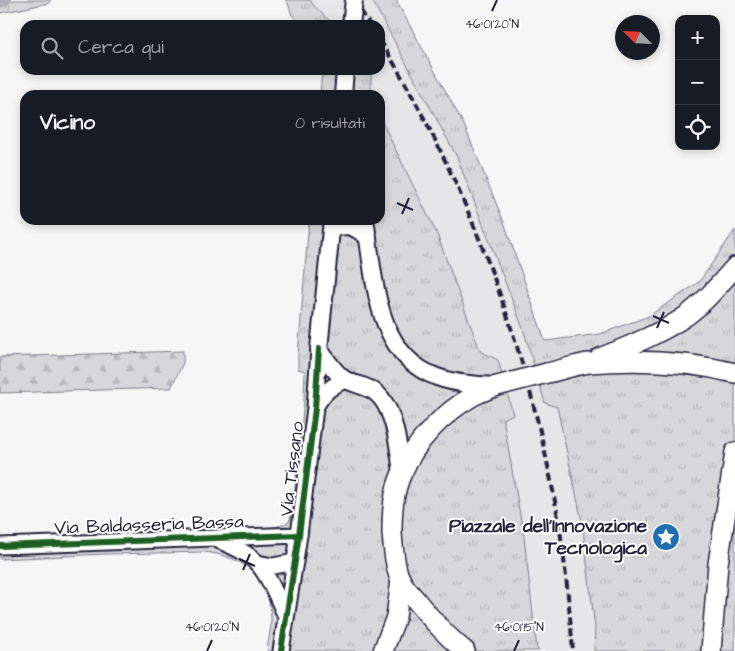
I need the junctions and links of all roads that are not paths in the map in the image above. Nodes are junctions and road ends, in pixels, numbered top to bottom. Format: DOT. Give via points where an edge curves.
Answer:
graph roads {
  1 [pos="354,0"];
  2 [pos="352,20"];
  3 [pos="332,225"];
  4 [pos="345,225"];
  5 [pos="365,225"];
  6 [pos="368,237"];
  7 [pos="735,267"];
  8 [pos="319,349"];
  9 [pos="587,364"];
  10 [pos="735,373"];
  11 [pos="345,380"];
  12 [pos="497,386"];
  13 [pos="315,408"];
  14 [pos="735,452"];
  15 [pos="402,473"];
  16 [pos="735,474"];
  17 [pos="299,535"];
  18 [pos="215,538"];
  19 [pos="0,546"];
  20 [pos="295,562"];
  21 [pos="257,563"];
  22 [pos="401,580"];
  23 [pos="286,616"];
  24 [pos="281,651"];
  25 [pos="383,651"];
  26 [pos="465,651"];
  27 [pos="711,651"];
  28 [pos="718,651"];
  1 -- 2 [label="main road, bridge"];
  3 -- 8 [label="main road, Via Tissano"];
  4 -- 6 [label="main road"];
  5 -- 6 [label="main road"];
  6 -- 12 [label="main road" via="381,310 402,354 437,377"];
  7 -- 9 [label="main road" via="686,315 643,340"];
  8 -- 11 [label="main road"];
  8 -- 13 [label="street, Via Tissano"];
  9 -- 10 [label="main road" via="646,361 704,365"];
  9 -- 12 [label="main road, bridge"];
  11 -- 13 [label="street" via="322,395"];
  11 -- 15 [label="main road" via="377,393 386,406 399,449"];
  12 -- 15 [label="main road" via="473,396 448,413 418,446"];
  13 -- 17 [label="street, Via Tissano"];
  14 -- 27 [label="main road" via="718,564"];
  15 -- 22 [label="main road" via="394,498 392,525"];
  16 -- 28 [label="main road"];
  17 -- 18 [label="street, Via Baldasseria Bassa"];
  17 -- 20 [label="street, Via Tissano"];
  18 -- 19 [label="street, Via Baldasseria Bassa"];
  18 -- 21 [label="street, Via Baldasseria Bassa"];
  20 -- 21 [label="street" via="273,566"];
  20 -- 23 [label="street, Via Tissano"];
  21 -- 23 [label="street, Via Baldasseria Bassa"];
  22 -- 25 [label="main road" via="396,617"];
  22 -- 26 [label="main road" via="434,624"];
  23 -- 24 [label="street, Via Tissano"];
}
